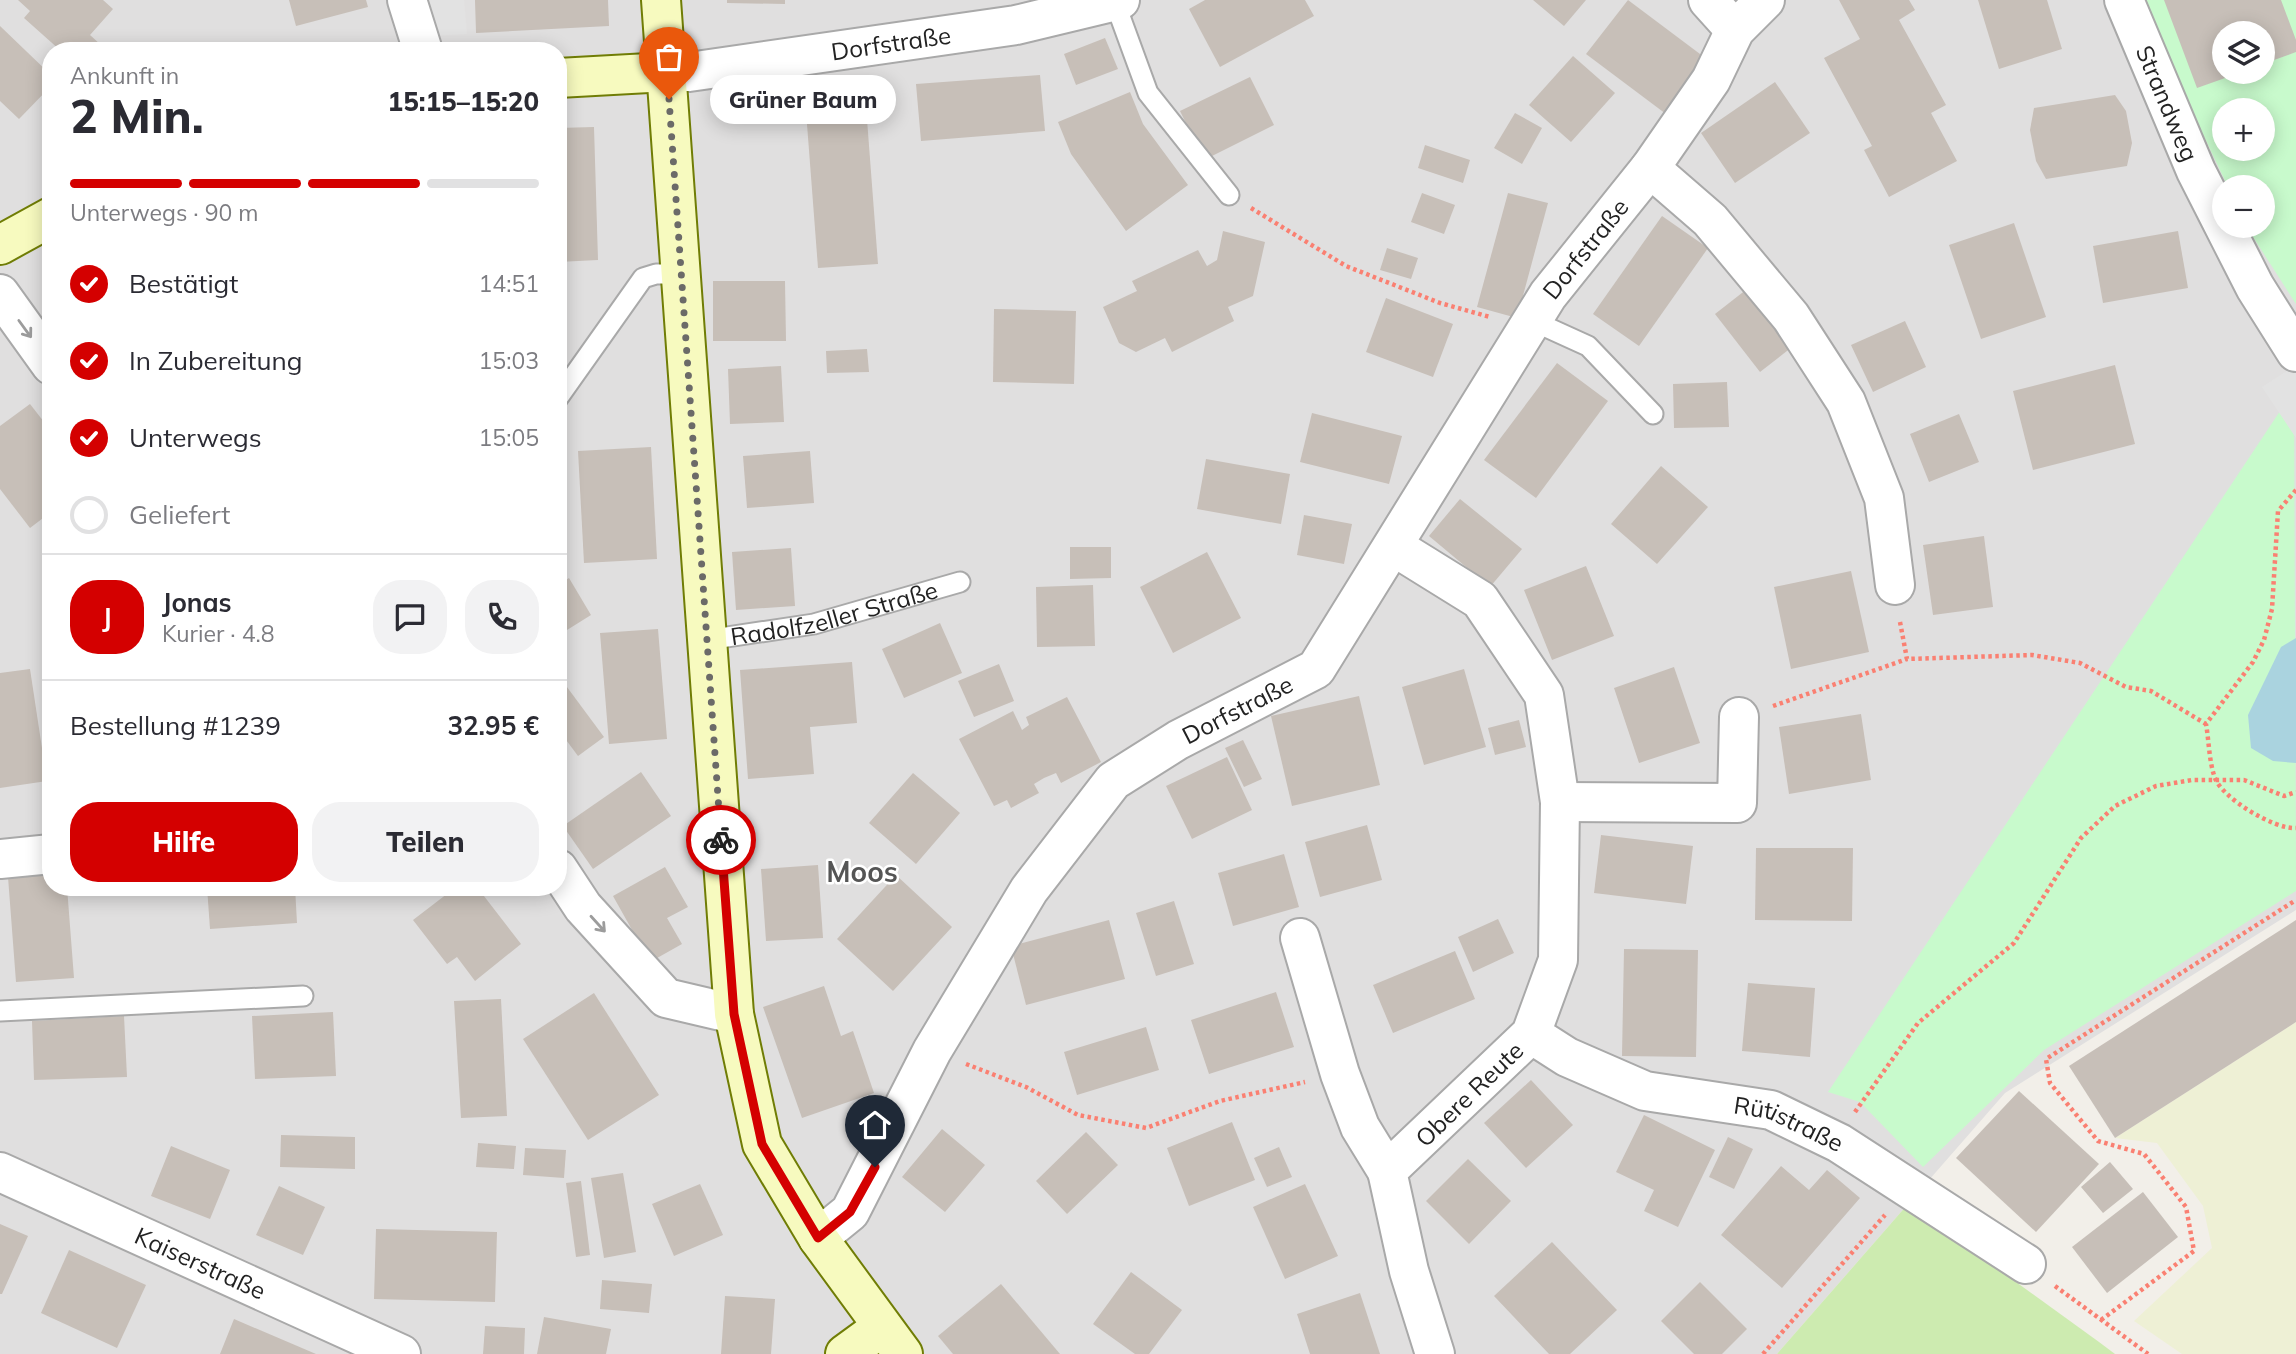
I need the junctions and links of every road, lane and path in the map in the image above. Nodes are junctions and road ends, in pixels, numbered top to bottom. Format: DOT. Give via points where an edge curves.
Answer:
graph roads {
  1 [pos="407,0"];
  2 [pos="661,0"];
  3 [pos="1708,0"];
  4 [pos="1765,0"];
  5 [pos="2124,0"];
  6 [pos="1116,1"];
  7 [pos="1735,30"];
  8 [pos="420,42"];
  9 [pos="667,72"];
  10 [pos="567,78"];
  11 [pos="1650,168"];
  12 [pos="1229,195"];
  13 [pos="42,222"];
  14 [pos="0,245"];
  15 [pos="681,274"];
  16 [pos="0,294"];
  17 [pos="1530,324"];
  18 [pos="42,352"];
  19 [pos="2296,352"];
  20 [pos="567,385"];
  21 [pos="1653,414"];
  22 [pos="2296,490"];
  23 [pos="1394,546"];
  24 [pos="960,582"];
  25 [pos="1895,585"];
  26 [pos="707,640"];
  27 [pos="1907,659"];
  28 [pos="1739,718"];
  29 [pos="2206,724"];
  30 [pos="2215,780"];
  31 [pos="2296,792"];
  32 [pos="1560,802"];
  33 [pos="2296,828"];
  34 [pos="42,855"];
  35 [pos="0,859"];
  36 [pos="567,883"];
  37 [pos="2296,900"];
  38 [pos="1300,938"];
  39 [pos="303,996"];
  40 [pos="0,1011"];
  41 [pos="734,1014"];
  42 [pos="1531,1034"];
  43 [pos="932,1051"];
  44 [pos="1340,1074"];
  45 [pos="1839,1143"];
  46 [pos="1387,1171"];
  47 [pos="0,1172"];
  48 [pos="1909,1188"];
  49 [pos="818,1238"];
  50 [pos="2026,1264"];
  51 [pos="2101,1320"];
  52 [pos="892,1340"];
  53 [pos="401,1354"];
  54 [pos="845,1354"];
  55 [pos="1436,1354"];
  56 [pos="1763,1354"];
  57 [pos="2148,1354"];
  1 -- 8 [label="street"];
  2 -- 9 [label="main road, Radolfzeller Straße"];
  3 -- 7 [label="street"];
  4 -- 7 [label="street, Dorfstraße"];
  5 -- 19 [label="street, Strandweg" via="2196,171 2255,287"];
  6 -- 9 [label="street, Dorfstraße" via="1016,25"];
  6 -- 12 [label="lane, Dorfstraße" via="1148,93"];
  7 -- 11 [label="street, Dorfstraße" via="1711,80"];
  9 -- 10 [label="main road"];
  9 -- 15 [label="main road, Radolfzeller Straße"];
  11 -- 17 [label="street, Dorfstraße"];
  11 -- 25 [label="street" via="1710,220 1791,317 1846,402 1884,498"];
  12 -- 17 [label="path" via="1346,266 1440,303"];
  13 -- 14 [label="main road"];
  15 -- 20 [label="lane" via="643,278"];
  15 -- 26 [label="main road, Radolfzeller Straße"];
  16 -- 18 [label="street, one-way"];
  17 -- 21 [label="lane" via="1588,346"];
  17 -- 23 [label="street, Dorfstraße"];
  22 -- 29 [label="path" via="2278,511 2272,609 2264,640"];
  23 -- 32 [label="street, Obere Reute" via="1480,600 1544,695"];
  23 -- 43 [label="street, Dorfstraße" via="1316,668 1178,740 1113,781 1029,890"];
  24 -- 26 [label="lane, Radolfzeller Straße" via="814,624"];
  25 -- 27 [label="path"];
  26 -- 41 [label="main road, Radolfzeller Straße"];
  27 -- 28 [label="path"];
  27 -- 29 [label="path" via="2032,655 2080,663 2126,687 2151,691"];
  28 -- 32 [label="street" via="1737,803"];
  29 -- 30 [label="path"];
  30 -- 31 [label="path" via="2244,780 2284,796"];
  30 -- 33 [label="path" via="2244,807 2273,825"];
  30 -- 45 [label="path" via="2156,786 2115,806 2081,838 2014,943 1918,1023 1860,1102"];
  32 -- 42 [label="street, Obere Reute" via="1558,960"];
  34 -- 35 [label="street"];
  36 -- 41 [label="street, one-way" via="583,907 666,998"];
  37 -- 51 [label="path" via="2046,1059 2050,1083 2098,1142 2144,1154 2186,1207 2194,1251"];
  38 -- 44 [label="street"];
  39 -- 40 [label="lane"];
  41 -- 49 [label="main road, Radolfzeller Straße" via="762,1144"];
  42 -- 45 [label="street, Rütistraße" via="1567,1057 1645,1091 1771,1110"];
  42 -- 46 [label="street, Obere Reute"];
  43 -- 44 [label="path" via="1026,1087 1078,1115 1146,1128 1220,1101"];
  43 -- 49 [label="street, Dorfstraße" via="850,1212"];
  44 -- 46 [label="street" via="1360,1127"];
  45 -- 48 [label="street, Rütistraße"];
  46 -- 55 [label="street" via="1409,1271"];
  47 -- 53 [label="street, Kaiserstraße"];
  48 -- 50 [label="street, Rütistraße"];
  48 -- 56 [label="path"];
  49 -- 52 [label="main road, Radolfzeller Straße"];
  50 -- 51 [label="path"];
  51 -- 57 [label="path"];
  52 -- 54 [label="main road"];
}
